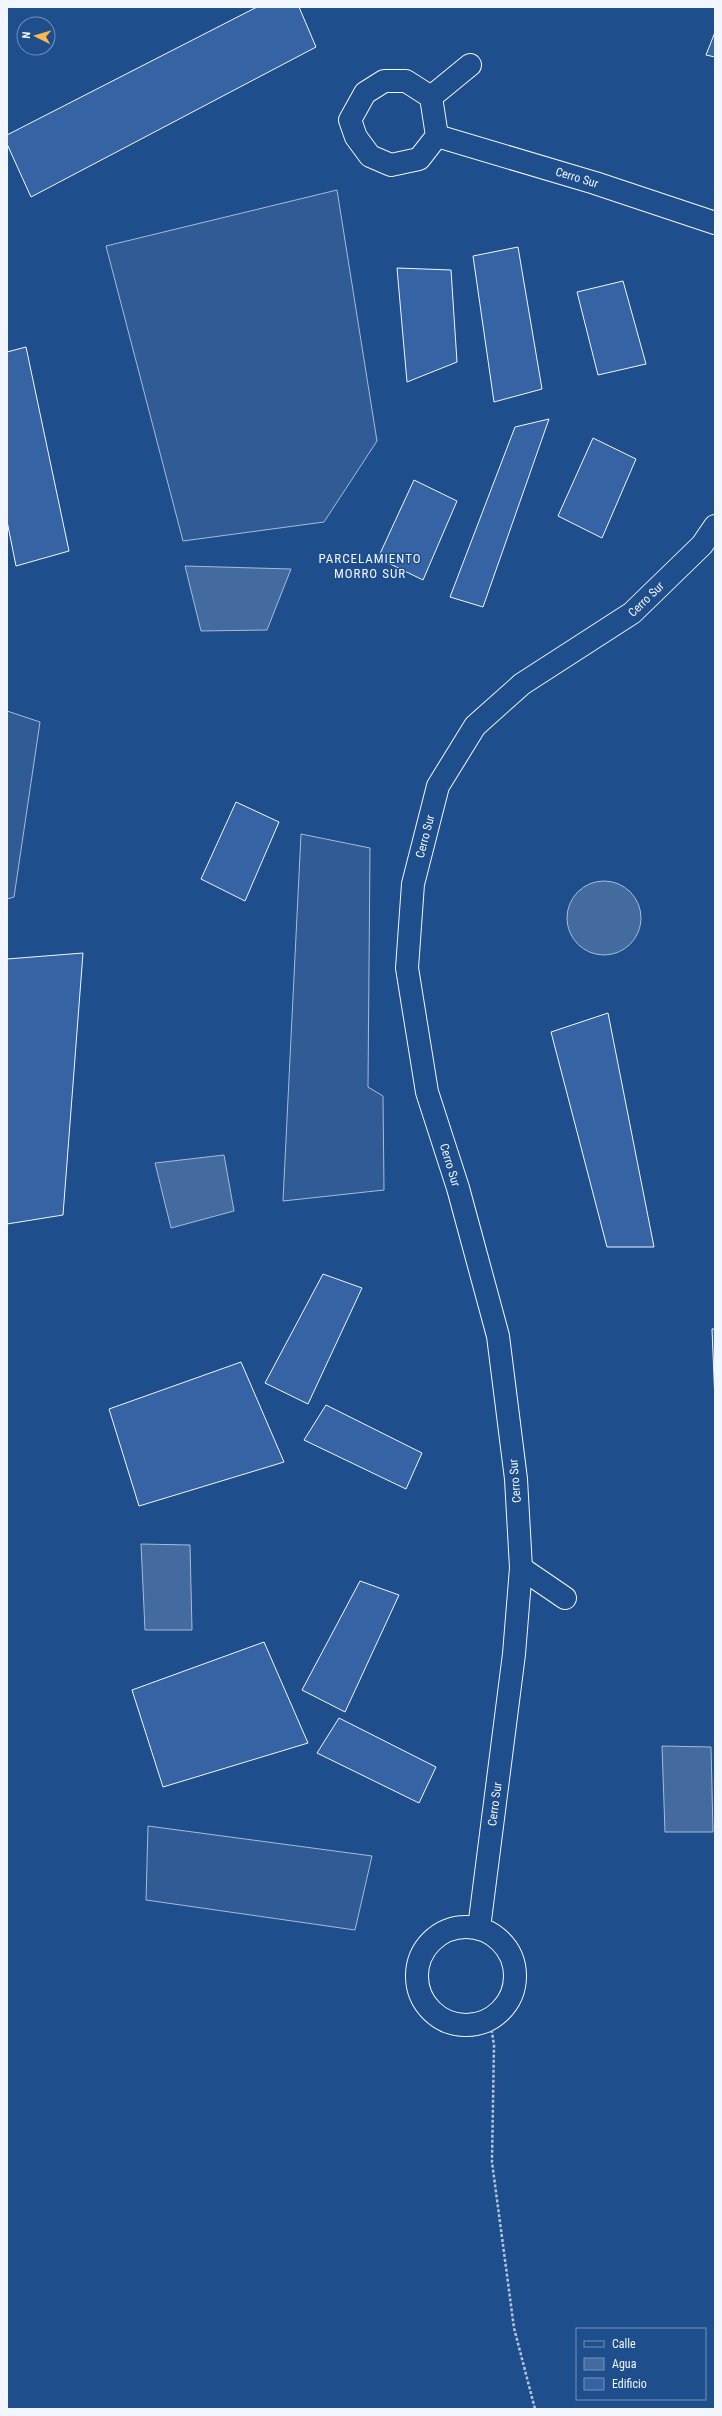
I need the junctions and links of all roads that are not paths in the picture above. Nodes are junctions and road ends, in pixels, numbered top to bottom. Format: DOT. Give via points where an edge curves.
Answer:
graph roads {
  1 [pos="470,65"];
  2 [pos="431,97"];
  3 [pos="437,136"];
  4 [pos="715,223"];
  5 [pos="715,526"];
  6 [pos="521,1568"];
  7 [pos="565,1598"];
  8 [pos="479,1928"];
  1 -- 2 [label="street"];
  2 -- 3 [label="street"];
  2 -- 3 [label="street" via="406,81 384,81 365,93 350,120 356,137 370,156 391,165 419,159"];
  3 -- 4 [label="street, Cerro Sur" via="595,183"];
  5 -- 6 [label="street, Cerro Sur" via="702,544 632,613 522,684 475,726 438,786 413,884 407,968 427,1092 458,1188 498,1336 516,1479"];
  6 -- 7 [label="street"];
  6 -- 8 [label="street, Cerro Sur" via="514,1654"];
  8 -- 8 [label="street" via="494,1935 507,1947 514,1962 516,1979 512,1995 503,2010 490,2020 474,2026 457,2025 442,2020 420,1997 417,1982 418,1965 423,1951 434,1938 448,1930 463,1926"];
}
